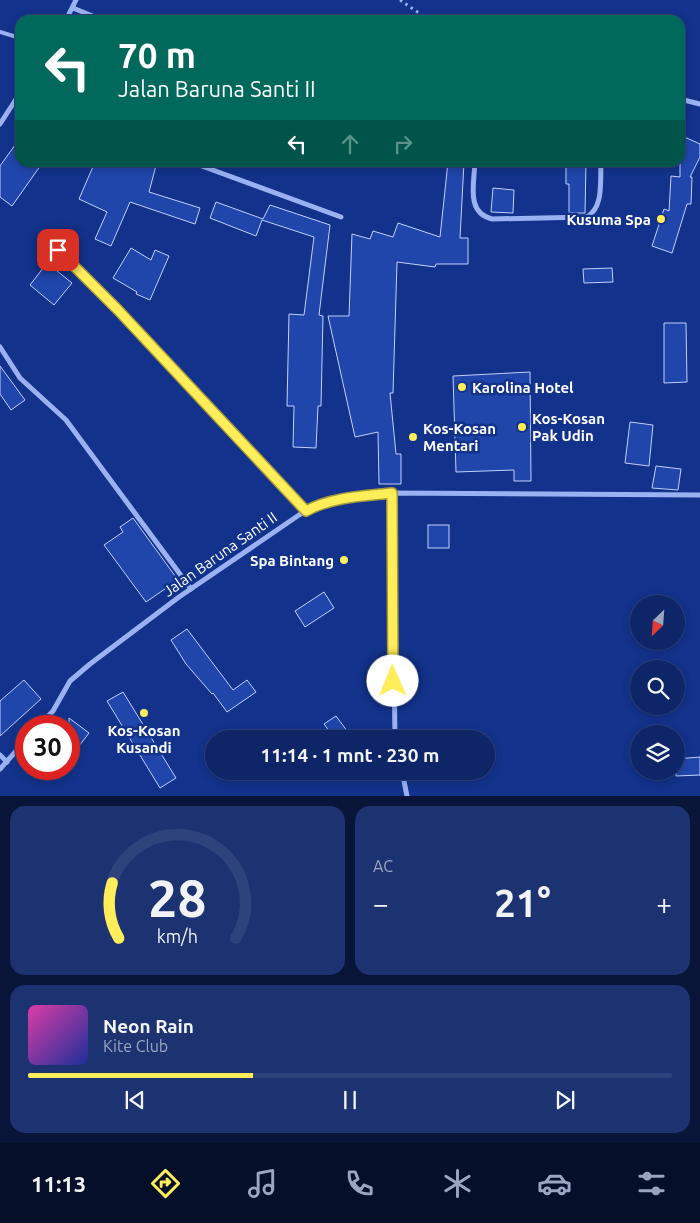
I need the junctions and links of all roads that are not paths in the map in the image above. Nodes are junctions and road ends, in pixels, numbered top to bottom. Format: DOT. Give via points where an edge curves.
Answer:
graph roads {
  1 [pos="76,0"];
  2 [pos="73,8"];
  3 [pos="69,15"];
  4 [pos="90,15"];
  5 [pos="0,32"];
  6 [pos="15,36"];
  7 [pos="685,100"];
  8 [pos="15,104"];
  9 [pos="700,104"];
  10 [pos="0,124"];
  11 [pos="205,167"];
  12 [pos="475,167"];
  13 [pos="601,167"];
  14 [pos="341,217"];
  15 [pos="46,238"];
  16 [pos="0,347"];
  17 [pos="392,493"];
  18 [pos="700,495"];
  19 [pos="306,511"];
  20 [pos="191,589"];
  21 [pos="48,715"];
  22 [pos="395,730"];
  23 [pos="15,753"];
  24 [pos="0,755"];
  25 [pos="7,762"];
  26 [pos="0,768"];
  27 [pos="404,780"];
  28 [pos="407,796"];
  1 -- 2 [label="street"];
  2 -- 3 [label="street"];
  2 -- 4 [label="street"];
  5 -- 6 [label="lane"];
  7 -- 9 [label="street"];
  8 -- 10 [label="street"];
  11 -- 14 [label="street"];
  12 -- 13 [label="street" via="475,208 483,217 492,219 587,217 594,213 599,203"];
  15 -- 19 [label="street"];
  16 -- 20 [label="street" via="20,378 66,420"];
  17 -- 18 [label="street, Jalan Baruna Santi II"];
  17 -- 19 [label="street, Jalan Baruna Santi II" via="354,497"];
  17 -- 22 [label="street"];
  19 -- 20 [label="street, Jalan Baruna Santi II"];
  20 -- 21 [label="street, Jalan Baruna Santi II" via="90,664 70,682"];
  23 -- 25 [label="street"];
  24 -- 25 [label="street"];
  25 -- 26 [label="street"];
  27 -- 28 [label="street"];
}
